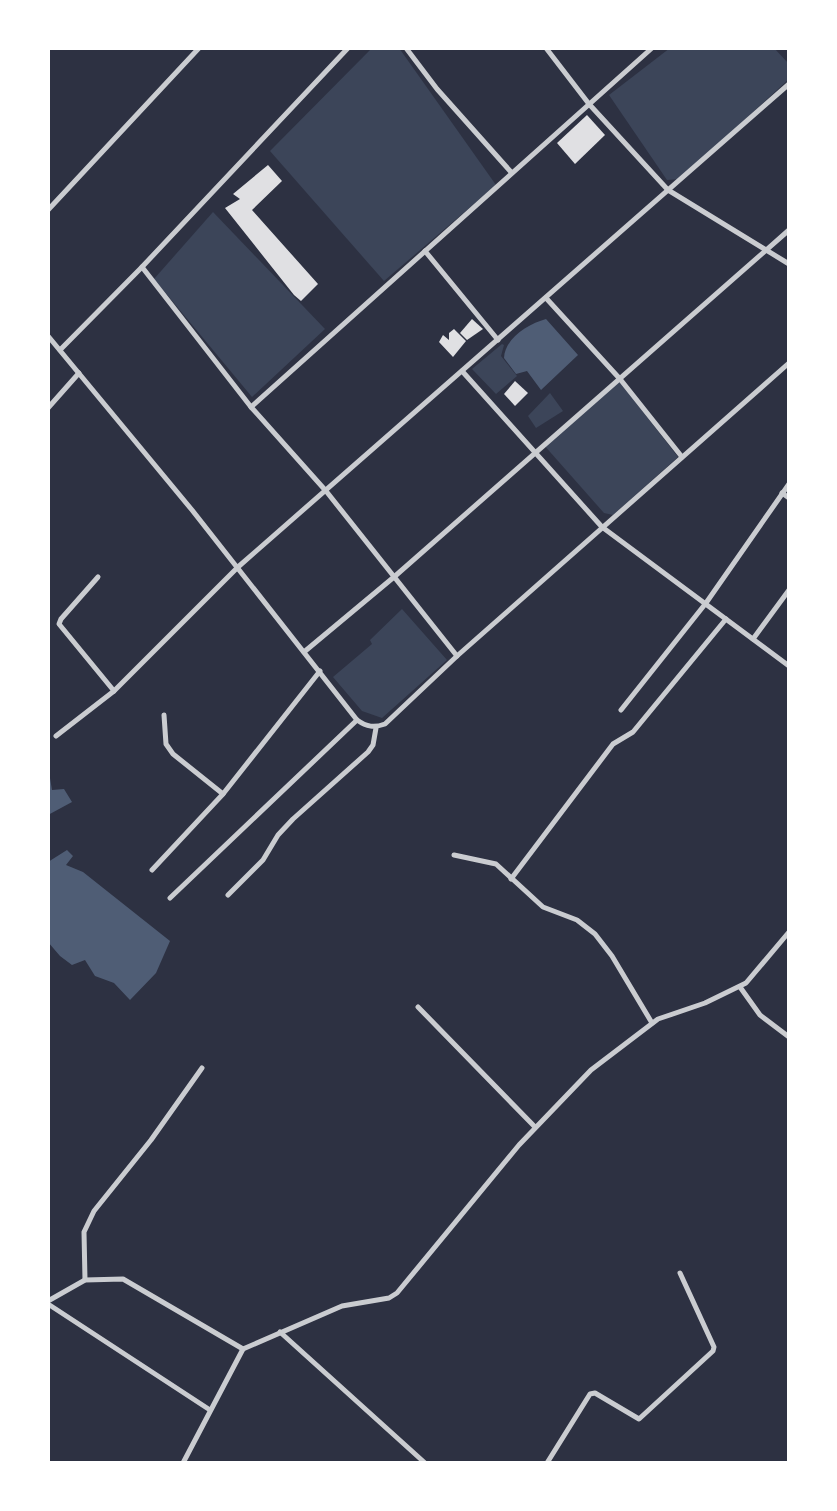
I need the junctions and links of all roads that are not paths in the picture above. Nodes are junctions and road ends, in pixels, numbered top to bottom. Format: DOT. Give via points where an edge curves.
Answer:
graph roads {
  1 [pos="199,48"];
  2 [pos="348,48"];
  3 [pos="406,48"];
  4 [pos="546,48"];
  5 [pos="652,48"];
  6 [pos="789,84"];
  7 [pos="589,104"];
  8 [pos="511,172"];
  9 [pos="668,190"];
  10 [pos="48,210"];
  11 [pos="789,230"];
  12 [pos="425,251"];
  13 [pos="767,251"];
  14 [pos="789,264"];
  15 [pos="142,267"];
  16 [pos="546,298"];
  17 [pos="48,336"];
  18 [pos="498,340"];
  19 [pos="60,350"];
  20 [pos="789,363"];
  21 [pos="462,371"];
  22 [pos="79,373"];
  23 [pos="620,379"];
  24 [pos="251,407"];
  25 [pos="48,408"];
  26 [pos="536,453"];
  27 [pos="682,457"];
  28 [pos="789,484"];
  29 [pos="326,491"];
  30 [pos="782,493"];
  31 [pos="789,498"];
  32 [pos="602,527"];
  33 [pos="238,567"];
  34 [pos="98,577"];
  35 [pos="394,577"];
  36 [pos="789,590"];
  37 [pos="706,603"];
  38 [pos="726,619"];
  39 [pos="753,639"];
  40 [pos="304,652"];
  41 [pos="457,656"];
  42 [pos="789,666"];
  43 [pos="320,671"];
  44 [pos="114,691"];
  45 [pos="621,710"];
  46 [pos="164,715"];
  47 [pos="357,720"];
  48 [pos="376,728"];
  49 [pos="56,736"];
  50 [pos="223,794"];
  51 [pos="454,855"];
  52 [pos="152,870"];
  53 [pos="511,879"];
  54 [pos="228,895"];
  55 [pos="170,898"];
  56 [pos="789,932"];
  57 [pos="740,987"];
  58 [pos="418,1007"];
  59 [pos="652,1023"];
  60 [pos="789,1037"];
  61 [pos="202,1068"];
  62 [pos="535,1127"];
  63 [pos="680,1273"];
  64 [pos="85,1280"];
  65 [pos="48,1302"];
  66 [pos="280,1332"];
  67 [pos="243,1349"];
  68 [pos="210,1410"];
  69 [pos="183,1463"];
  70 [pos="425,1463"];
  71 [pos="547,1463"];
  1 -- 10 [label="street"];
  2 -- 15 [label="street"];
  3 -- 8 [label="street"];
  4 -- 7 [label="street"];
  5 -- 7 [label="street"];
  6 -- 9 [label="street"];
  7 -- 8 [label="street"];
  7 -- 9 [label="street"];
  8 -- 12 [label="street"];
  9 -- 13 [label="street"];
  9 -- 16 [label="street"];
  11 -- 13 [label="street"];
  12 -- 18 [label="street"];
  12 -- 24 [label="street"];
  13 -- 14 [label="street"];
  13 -- 23 [label="street"];
  15 -- 19 [label="street"];
  15 -- 24 [label="street"];
  16 -- 18 [label="street"];
  16 -- 23 [label="street"];
  17 -- 19 [label="street"];
  18 -- 21 [label="street"];
  19 -- 22 [label="street"];
  20 -- 27 [label="street"];
  21 -- 26 [label="street"];
  21 -- 29 [label="street"];
  22 -- 25 [label="street"];
  22 -- 33 [label="street"];
  23 -- 26 [label="street"];
  23 -- 27 [label="street"];
  24 -- 29 [label="street"];
  26 -- 32 [label="street"];
  26 -- 35 [label="street"];
  27 -- 32 [label="street"];
  28 -- 30 [label="street"];
  29 -- 33 [label="street"];
  29 -- 35 [label="street"];
  30 -- 31 [label="street"];
  30 -- 37 [label="street"];
  32 -- 37 [label="street"];
  32 -- 41 [label="street"];
  33 -- 40 [label="street"];
  33 -- 44 [label="street"];
  34 -- 44 [label="street" via="59,624"];
  35 -- 40 [label="street"];
  35 -- 41 [label="street"];
  36 -- 39 [label="street"];
  37 -- 38 [label="street"];
  37 -- 45 [label="street"];
  38 -- 39 [label="street"];
  38 -- 53 [label="street" via="633,732 613,744"];
  39 -- 42 [label="street"];
  40 -- 43 [label="street"];
  41 -- 48 [label="street"];
  43 -- 47 [label="street"];
  43 -- 50 [label="street"];
  44 -- 49 [label="street"];
  46 -- 50 [label="street" via="166,744 173,754"];
  47 -- 48 [label="street"];
  47 -- 55 [label="street"];
  48 -- 54 [label="street" via="368,752 293,819"];
  50 -- 52 [label="street"];
  51 -- 53 [label="street" via="489,861"];
  53 -- 59 [label="street" via="543,907 577,920 595,934"];
  56 -- 57 [label="street"];
  57 -- 59 [label="street"];
  57 -- 60 [label="street" via="760,1015"];
  58 -- 62 [label="street"];
  59 -- 62 [label="street" via="591,1070"];
  61 -- 64 [label="street" via="94,1211 84,1232"];
  62 -- 66 [label="street" via="397,1293 342,1306"];
  63 -- 71 [label="street" via="713,1351 639,1419 590,1394"];
  64 -- 65 [label="street"];
  64 -- 67 [label="street" via="130,1282"];
  65 -- 68 [label="street"];
  66 -- 67 [label="street"];
  66 -- 70 [label="street"];
  67 -- 68 [label="street"];
  68 -- 69 [label="street"];
}
